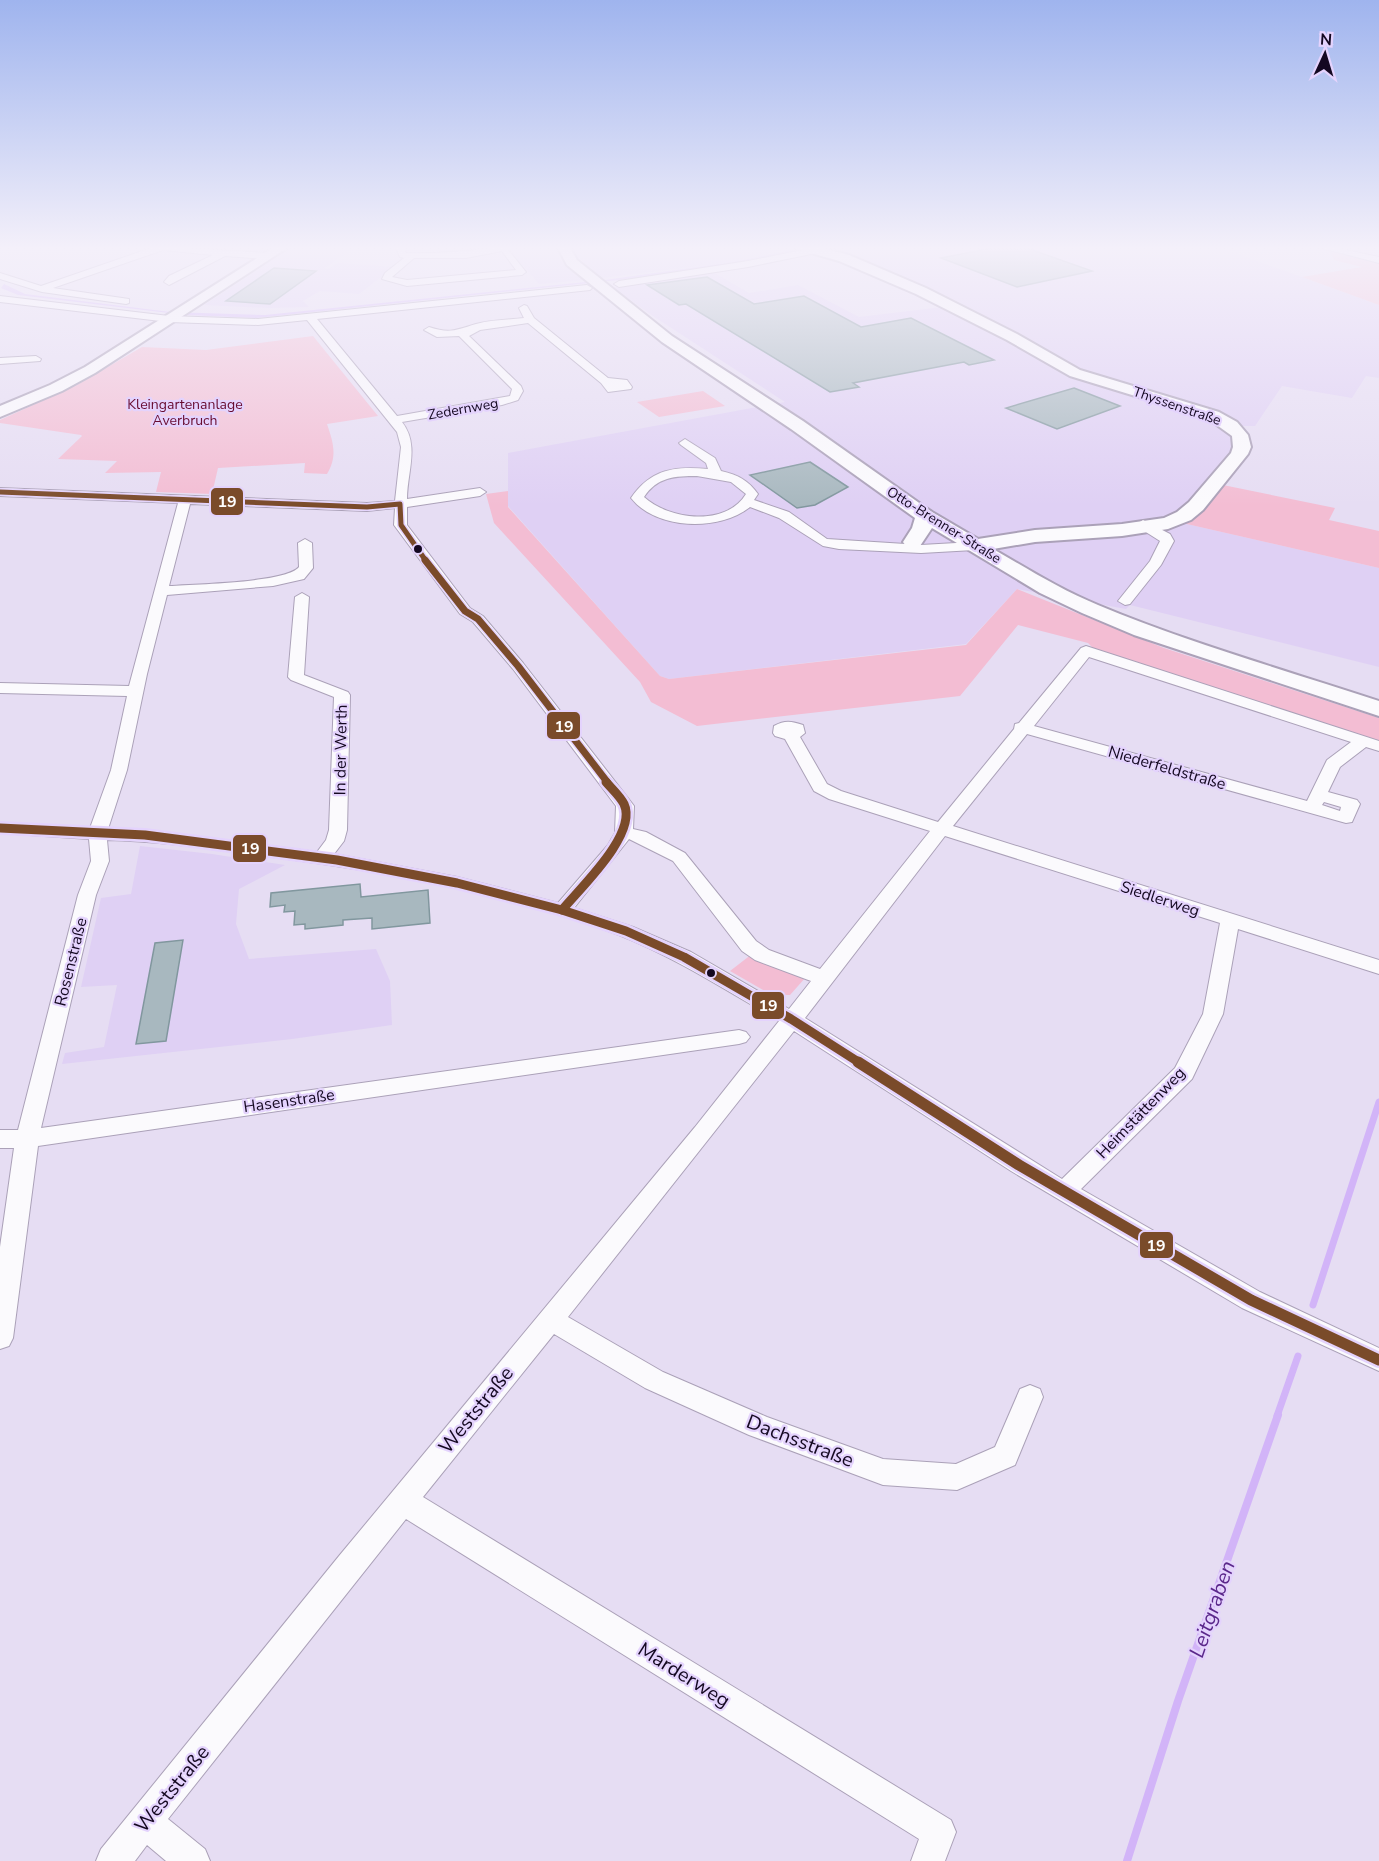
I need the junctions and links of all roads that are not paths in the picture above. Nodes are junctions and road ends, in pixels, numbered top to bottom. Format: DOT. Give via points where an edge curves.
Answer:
graph roads {
  1 [pos="147,333"];
  2 [pos="323,333"];
  3 [pos="435,333"];
  4 [pos="464,333"];
  5 [pos="545,333"];
  6 [pos="659,333"];
  7 [pos="1004,333"];
  8 [pos="36,359"];
  9 [pos="0,361"];
  10 [pos="623,400"];
  11 [pos="0,412"];
  12 [pos="394,420"];
  13 [pos="686,443"];
  14 [pos="716,473"];
  15 [pos="0,492"];
  16 [pos="480,492"];
  17 [pos="185,499"];
  18 [pos="750,503"];
  19 [pos="400,504"];
  20 [pos="925,516"];
  21 [pos="1145,526"];
  22 [pos="1018,539"];
  23 [pos="966,542"];
  24 [pos="305,543"];
  25 [pos="904,544"];
  26 [pos="1011,568"];
  27 [pos="160,591"];
  28 [pos="302,597"];
  29 [pos="1125,601"];
  30 [pos="1086,651"];
  31 [pos="0,688"];
  32 [pos="135,691"];
  33 [pos="1379,709"];
  34 [pos="1022,727"];
  35 [pos="791,735"];
  36 [pos="1371,744"];
  37 [pos="0,828"];
  38 [pos="941,829"];
  39 [pos="97,834"];
  40 [pos="624,834"];
  41 [pos="322,858"];
  42 [pos="562,910"];
  43 [pos="1230,921"];
  44 [pos="1379,967"];
  45 [pos="823,978"];
  46 [pos="790,1019"];
  47 [pos="739,1037"];
  48 [pos="0,1139"];
  49 [pos="27,1139"];
  50 [pos="1064,1191"];
  51 [pos="550,1319"];
  52 [pos="0,1338"];
  53 [pos="1379,1359"];
  54 [pos="1030,1397"];
  55 [pos="403,1501"];
  56 [pos="146,1822"];
  57 [pos="113,1861"];
  58 [pos="193,1861"];
  59 [pos="928,1861"];
  1 -- 11 [label="main road" via="90,370"];
  2 -- 12 [label="street"];
  3 -- 4 [label="street"];
  4 -- 12 [label="street, Zedernweg" via="463,337 517,388 517,394 498,403"];
  5 -- 10 [label="street"];
  6 -- 20 [label="main road, Otto-Brenner-Straße"];
  7 -- 21 [label="main road, Thyssenstraße" via="1075,372 1213,415 1240,435 1242,448 1196,506 1184,516"];
  8 -- 9 [label="street"];
  12 -- 19 [label="street" via="403,431 407,447"];
  13 -- 14 [label="street" via="711,461"];
  14 -- 18 [label="street" via="747,485 752,494"];
  14 -- 18 [label="street" via="660,476 646,482 637,498 654,512 689,519 726,515"];
  15 -- 17 [label="street"];
  16 -- 19 [label="street"];
  17 -- 19 [label="street" via="367,507"];
  17 -- 27 [label="street, Rosenstraße"];
  18 -- 25 [label="street" via="784,515 823,542 854,546"];
  19 -- 40 [label="street" via="401,525 428,564 465,611 477,619 518,666 625,806"];
  20 -- 23 [label="main road, Otto-Brenner-Straße"];
  20 -- 25 [label="main road" via="920,532"];
  21 -- 22 [label="main road, Thyssenstraße"];
  21 -- 23 [label="main road, Thyssenstraße"];
  21 -- 29 [label="street" via="1167,542"];
  22 -- 23 [label="main road, Thyssenstraße"];
  22 -- 26 [label="main road" via="1006,553"];
  23 -- 25 [label="street" via="921,549"];
  23 -- 26 [label="main road, Otto-Brenner-Straße"];
  24 -- 27 [label="street" via="306,568 299,576 273,582"];
  26 -- 33 [label="main road, Otto-Brenner-Straße" via="1089,609 1142,630"];
  27 -- 32 [label="street, Rosenstraße"];
  28 -- 41 [label="street, In der Werth" via="296,677 342,695 338,830"];
  30 -- 34 [label="street, Weststraße"];
  30 -- 36 [label="street, Niederfeldstraße"];
  31 -- 32 [label="street"];
  32 -- 39 [label="street, Rosenstraße" via="120,770"];
  34 -- 36 [label="street, Niederfeldstraße" via="1315,801 1333,764"];
  34 -- 38 [label="street, Weststraße"];
  35 -- 38 [label="street, Siedlerweg" via="820,787"];
  37 -- 39 [label="street"];
  38 -- 43 [label="street, Siedlerweg"];
  38 -- 45 [label="street, Weststraße"];
  39 -- 41 [label="street" via="145,835"];
  39 -- 49 [label="street, Rosenstraße" via="100,861 87,895"];
  40 -- 42 [label="street"];
  40 -- 45 [label="street" via="640,836 679,857 749,946 762,955"];
  41 -- 42 [label="street" via="457,883"];
  42 -- 46 [label="street" via="626,931 684,957"];
  43 -- 44 [label="street, Siedlerweg"];
  43 -- 50 [label="street, Heimstättenweg" via="1213,1014 1184,1073"];
  45 -- 46 [label="street, Weststraße"];
  46 -- 50 [label="street"];
  46 -- 51 [label="street, Weststraße" via="703,1133"];
  47 -- 49 [label="street, Hasenstraße" via="579,1051"];
  48 -- 49 [label="street, Hasenstraße"];
  49 -- 52 [label="street, Rosenstraße"];
  50 -- 53 [label="street" via="1251,1300"];
  51 -- 54 [label="street, Dachsstraße" via="654,1380 759,1426 883,1472 957,1477 1005,1456"];
  51 -- 55 [label="street, Weststraße"];
  55 -- 56 [label="street, Weststraße"];
  55 -- 59 [label="street, Marderweg" via="939,1832"];
  56 -- 57 [label="street, Weststraße"];
  56 -- 58 [label="street"];
}
